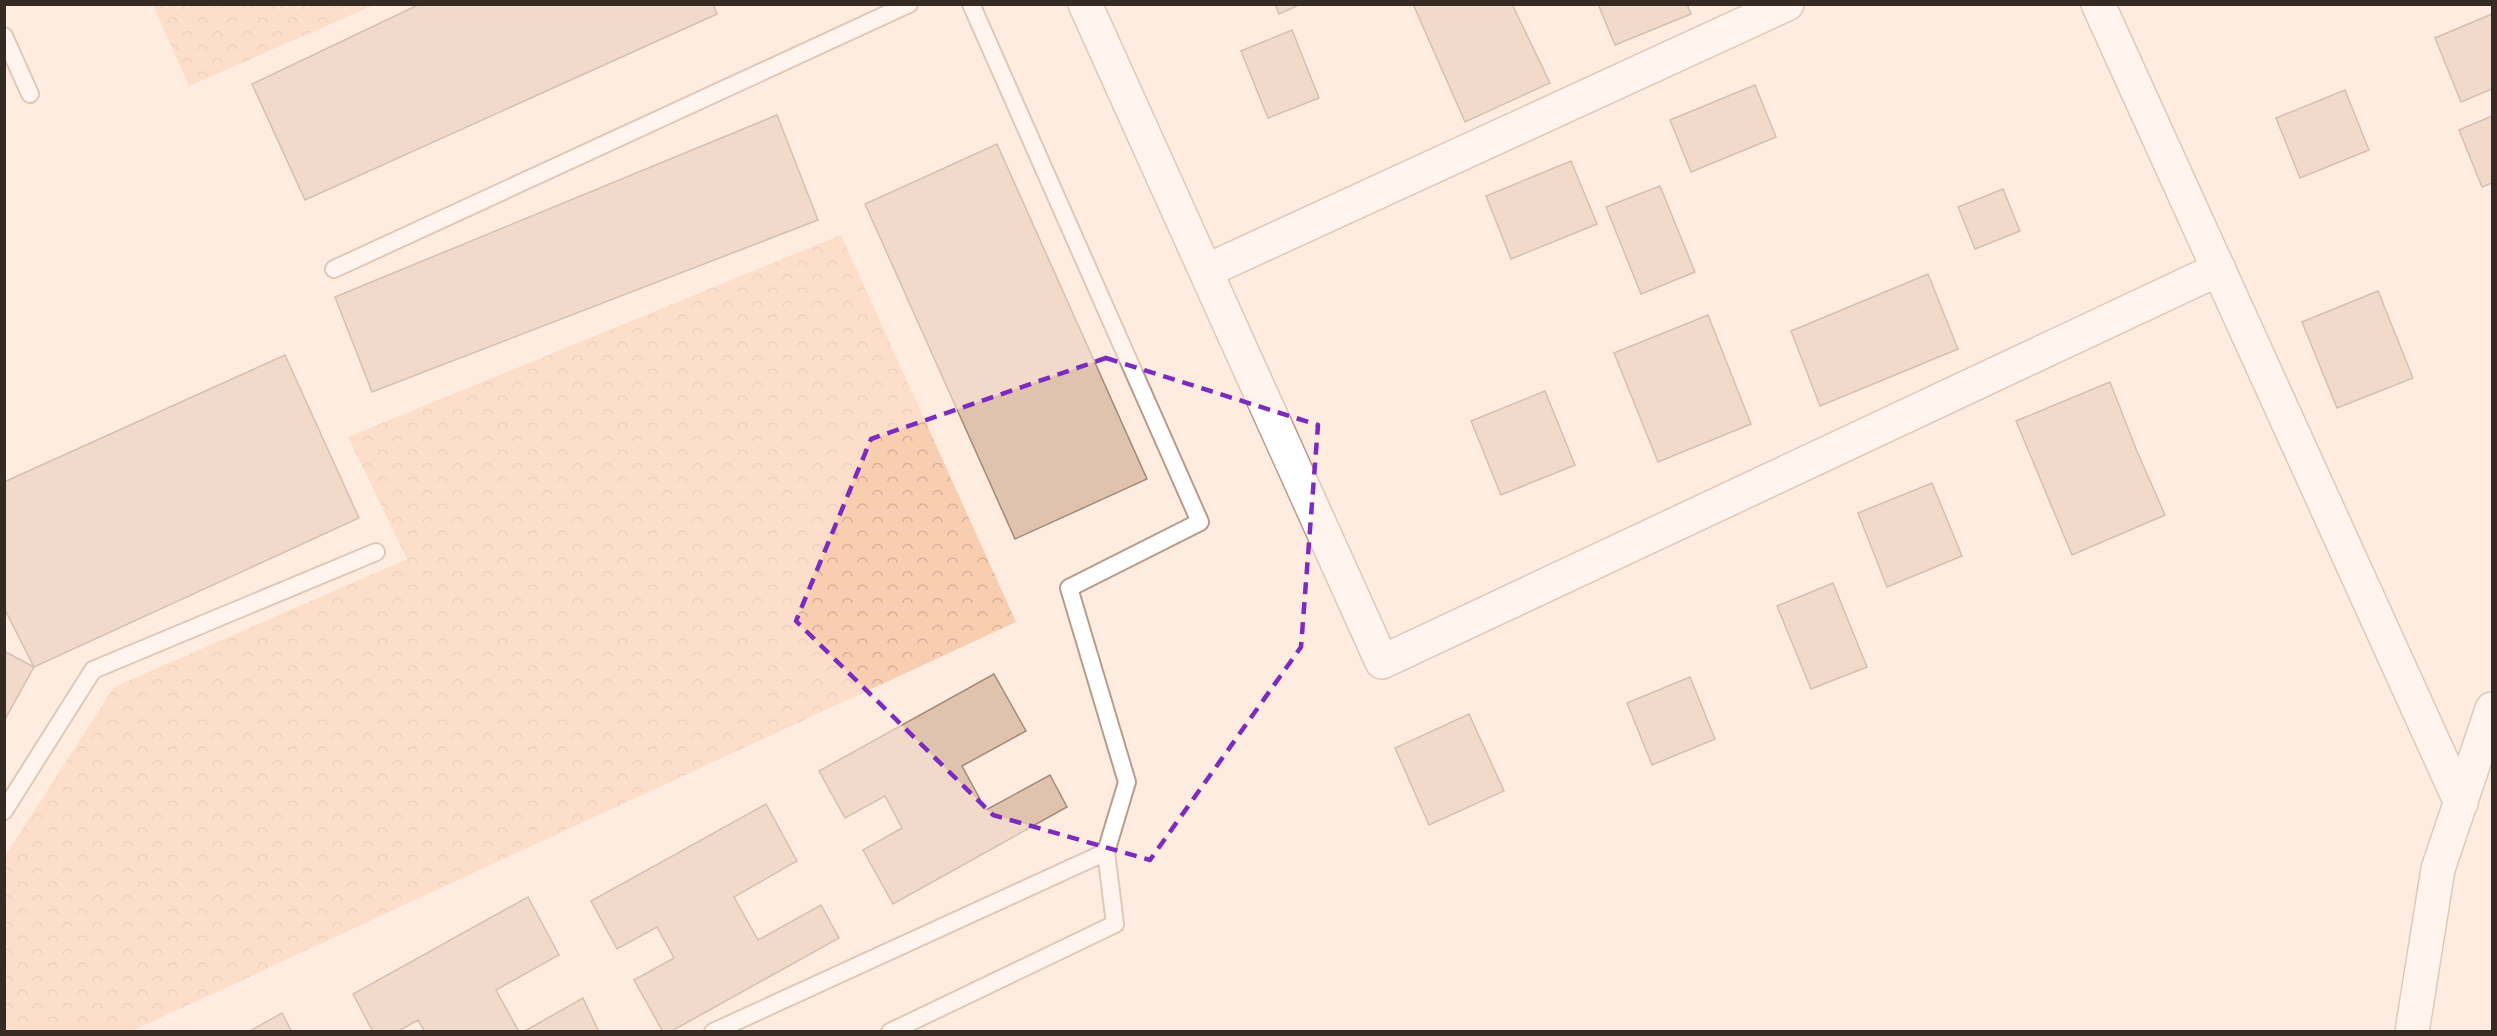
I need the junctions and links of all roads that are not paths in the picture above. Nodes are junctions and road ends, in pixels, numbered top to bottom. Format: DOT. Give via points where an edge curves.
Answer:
graph roads {
  1 [pos="909,4"];
  2 [pos="971,4"];
  3 [pos="1085,4"];
  4 [pos="1787,4"];
  5 [pos="2098,4"];
  6 [pos="4,36"];
  7 [pos="30,94"];
  8 [pos="334,269"];
  9 [pos="2219,269"];
  10 [pos="1206,272"];
  11 [pos="376,552"];
  12 [pos="2493,709"];
  13 [pos="2461,803"];
  14 [pos="4,811"];
  15 [pos="1106,852"];
  16 [pos="713,1032"];
  17 [pos="890,1032"];
  18 [pos="2412,1032"];
  1 -- 8 [label="lane"];
  2 -- 15 [label="lane" via="1200,522 1069,588 1126,782"];
  3 -- 10 [label="street"];
  4 -- 10 [label="street"];
  5 -- 9 [label="street"];
  6 -- 7 [label="lane"];
  9 -- 10 [label="street" via="1382,663"];
  9 -- 13 [label="street"];
  11 -- 14 [label="lane" via="93,670"];
  12 -- 13 [label="street"];
  13 -- 18 [label="street" via="2438,869"];
  15 -- 16 [label="lane"];
  15 -- 17 [label="lane" via="1115,924"];
}
